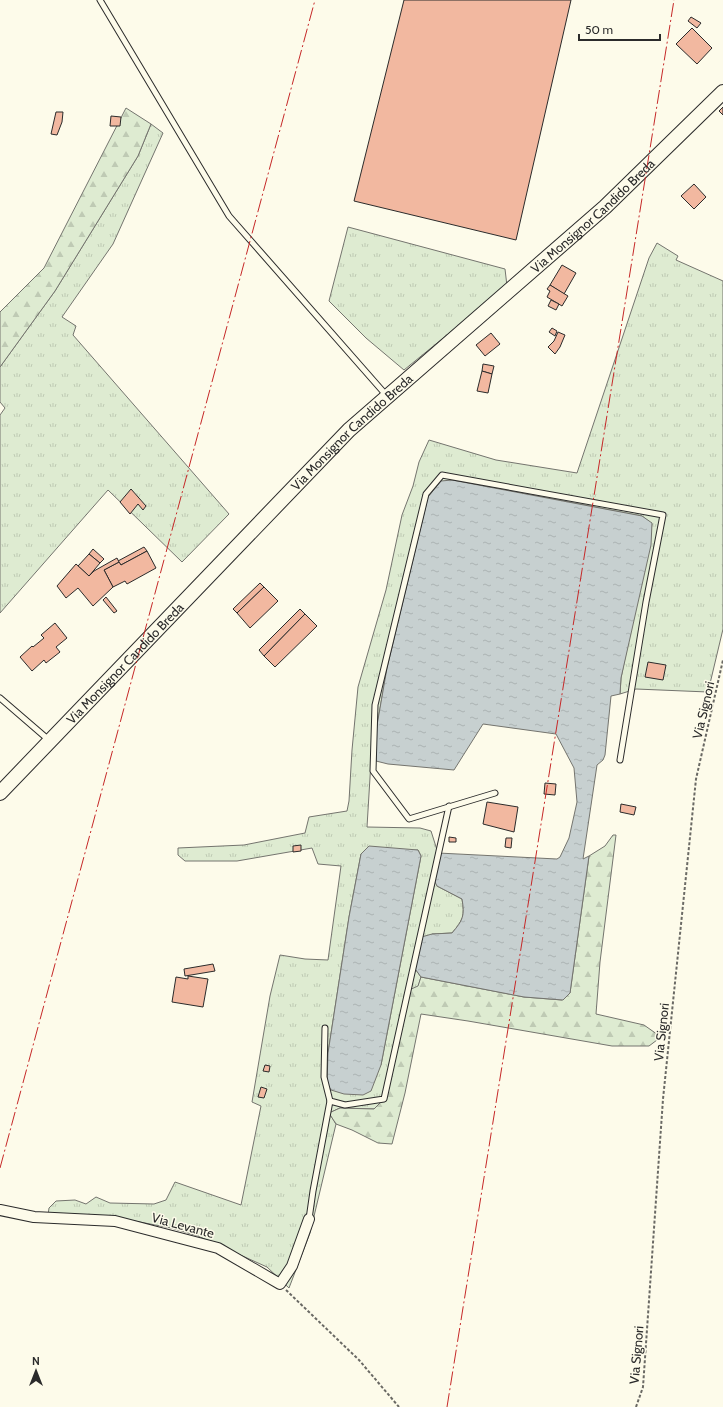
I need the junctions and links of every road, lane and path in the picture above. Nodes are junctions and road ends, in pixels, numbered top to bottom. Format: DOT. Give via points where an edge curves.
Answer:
graph roads {
  1 [pos="100,0"];
  2 [pos="723,92"];
  3 [pos="387,397"];
  4 [pos="723,660"];
  5 [pos="0,698"];
  6 [pos="51,741"];
  7 [pos="620,760"];
  8 [pos="0,793"];
  9 [pos="495,793"];
  10 [pos="449,806"];
  11 [pos="325,1028"];
  12 [pos="330,1101"];
  13 [pos="0,1210"];
  14 [pos="309,1219"];
  15 [pos="280,1284"];
  16 [pos="399,1407"];
  17 [pos="636,1407"];
  1 -- 3 [label="lane" via="229,216"];
  2 -- 3 [label="main road, Via Monsignor Candido Breda" via="605,207"];
  3 -- 6 [label="main road, Via Monsignor Candido Breda" via="349,430"];
  4 -- 17 [label="path, Via Signori" via="696,779 663,1099 643,1387"];
  5 -- 6 [label="lane"];
  6 -- 8 [label="main road, Via Monsignor Candido Breda"];
  7 -- 10 [label="lane" via="663,515 442,475 426,494 376,705 373,771 409,819"];
  9 -- 10 [label="lane"];
  10 -- 12 [label="lane" via="384,1099 345,1105"];
  11 -- 12 [label="lane" via="324,1077"];
  12 -- 14 [label="lane"];
  13 -- 15 [label="street, Via Levante" via="34,1217 116,1221 211,1246"];
  14 -- 15 [label="street" via="292,1266"];
  15 -- 16 [label="path" via="359,1360"];
}
